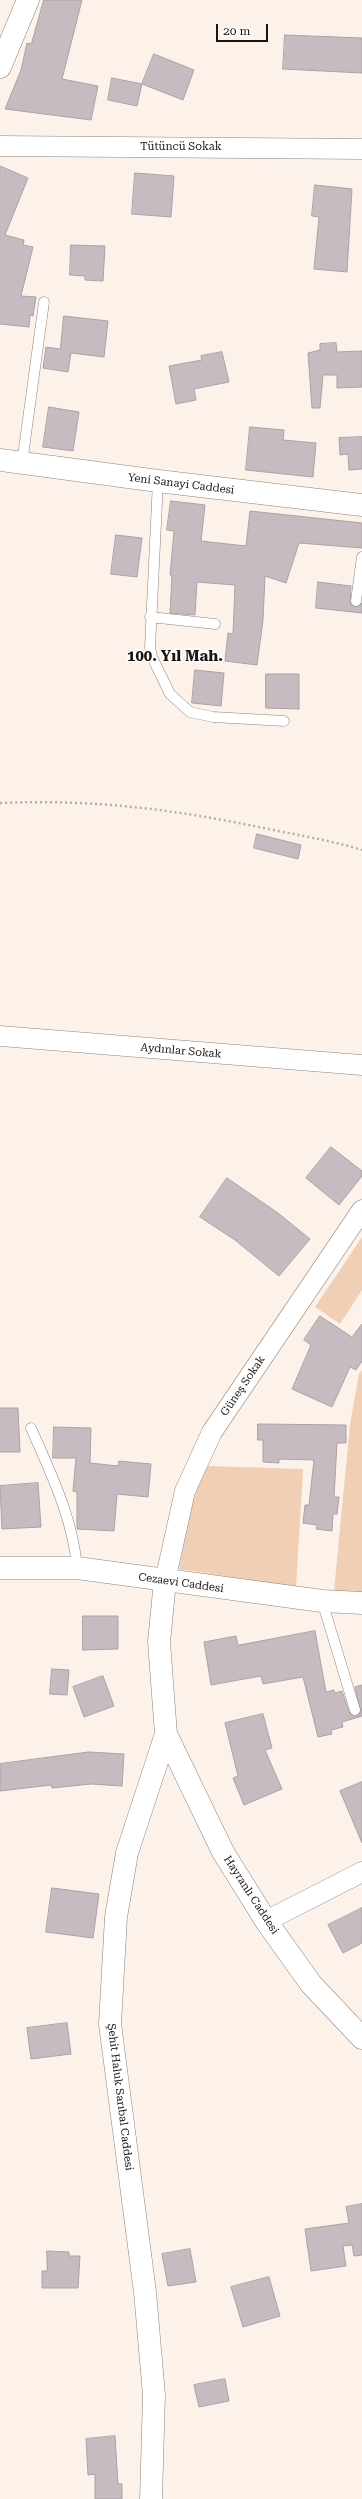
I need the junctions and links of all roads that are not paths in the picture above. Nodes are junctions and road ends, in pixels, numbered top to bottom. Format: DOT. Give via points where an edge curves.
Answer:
graph roads {
  1 [pos="28,0"];
  2 [pos="0,67"];
  3 [pos="0,146"];
  4 [pos="362,149"];
  5 [pos="44,302"];
  6 [pos="0,460"];
  7 [pos="22,463"];
  8 [pos="158,482"];
  9 [pos="362,505"];
  10 [pos="362,557"];
  11 [pos="356,601"];
  12 [pos="150,617"];
  13 [pos="215,624"];
  14 [pos="284,721"];
  15 [pos="0,1036"];
  16 [pos="362,1065"];
  17 [pos="362,1210"];
  18 [pos="31,1428"];
  19 [pos="0,1568"];
  20 [pos="77,1568"];
  21 [pos="165,1580"];
  22 [pos="322,1601"];
  23 [pos="362,1603"];
  24 [pos="355,1710"];
  25 [pos="166,1734"];
  26 [pos="362,1872"];
  27 [pos="266,1921"];
  28 [pos="362,2038"];
  29 [pos="151,2499"];
  1 -- 2 [label="street"];
  3 -- 4 [label="street, Tütüncü Sokak"];
  5 -- 7 [label="lane"];
  6 -- 7 [label="street, Yeni Sanayi Caddesi"];
  7 -- 8 [label="street, Yeni Sanayi Caddesi"];
  8 -- 9 [label="street, Yeni Sanayi Caddesi"];
  8 -- 12 [label="lane"];
  10 -- 11 [label="lane"];
  12 -- 13 [label="lane"];
  12 -- 14 [label="lane" via="152,657 170,694 181,706 190,712 206,716"];
  15 -- 16 [label="street, Aydınlar Sokak"];
  17 -- 21 [label="street, Güneş Sokak" via="212,1432 185,1491"];
  18 -- 20 [label="lane" via="66,1512"];
  19 -- 20 [label="street, Cezaevi Caddesi"];
  20 -- 21 [label="street, Cezaevi Caddesi"];
  21 -- 22 [label="street, Cezaevi Caddesi"];
  21 -- 25 [label="street, Şehit Haluk Sarıbal Caddesi" via="159,1642"];
  22 -- 23 [label="street, Cezaevi Caddesi"];
  22 -- 24 [label="lane"];
  25 -- 27 [label="street, Hayranlı Caddesi" via="223,1852"];
  25 -- 29 [label="street, Şehit Haluk Sarıbal Caddesi" via="127,1853 116,1917 110,2024 147,2308 154,2394"];
  26 -- 27 [label="street"];
  27 -- 28 [label="street, Hayranlı Caddesi" via="311,1984"];
}
